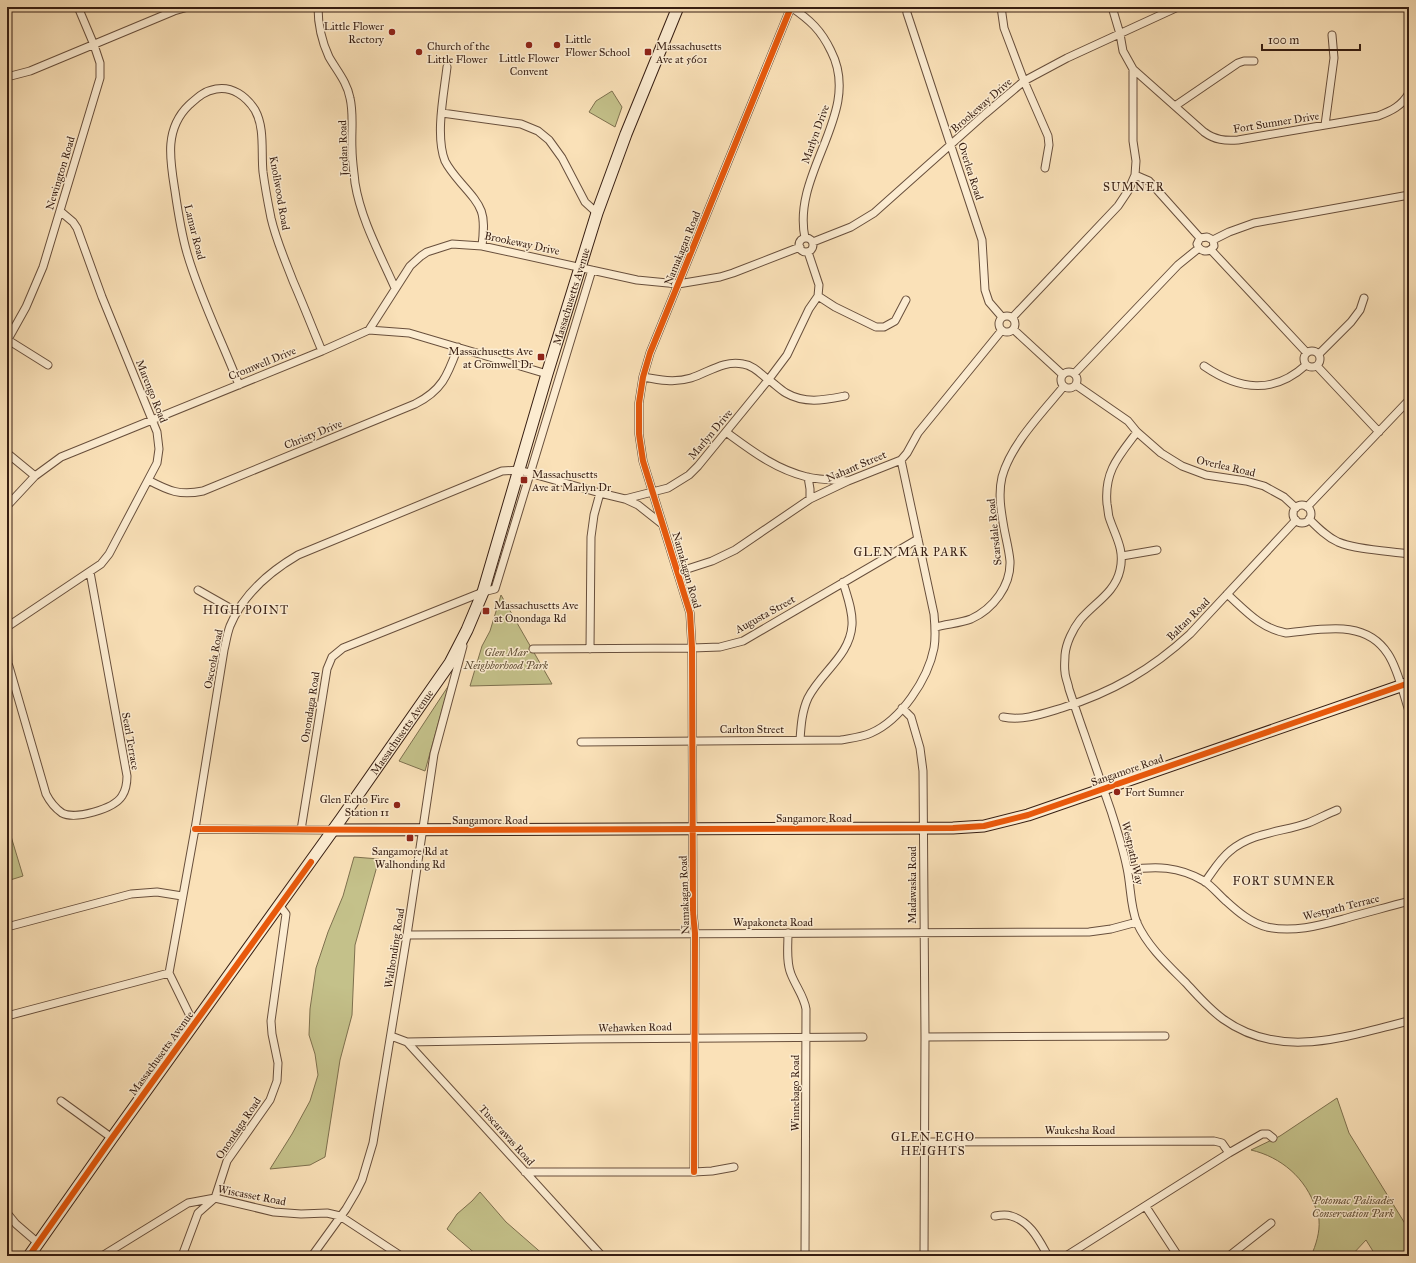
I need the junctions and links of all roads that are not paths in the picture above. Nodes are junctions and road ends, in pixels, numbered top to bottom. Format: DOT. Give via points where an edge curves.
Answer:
graph roads {
  1 [pos="78,7"];
  2 [pos="188,7"];
  3 [pos="318,7"];
  4 [pos="678,7"];
  5 [pos="791,7"];
  6 [pos="906,7"];
  7 [pos="1001,7"];
  8 [pos="1112,7"];
  9 [pos="1178,7"];
  10 [pos="1120,34"];
  11 [pos="1332,35"];
  12 [pos="94,45"];
  13 [pos="1254,61"];
  14 [pos="447,67"];
  15 [pos="1133,70"];
  16 [pos="7,77"];
  17 [pos="1024,81"];
  18 [pos="208,90"];
  19 [pos="1409,93"];
  20 [pos="1174,106"];
  21 [pos="442,113"];
  22 [pos="1325,125"];
  23 [pos="951,146"];
  24 [pos="1045,168"];
  25 [pos="1135,175"];
  26 [pos="1409,195"];
  27 [pos="60,211"];
  28 [pos="597,213"];
  29 [pos="805,238"];
  30 [pos="1200,238"];
  31 [pos="1213,240"];
  32 [pos="813,242"];
  33 [pos="482,246"];
  34 [pos="800,247"];
  35 [pos="1199,248"];
  36 [pos="1211,250"];
  37 [pos="808,252"];
  38 [pos="580,267"];
  39 [pos="592,270"];
  40 [pos="678,284"];
  41 [pos="394,288"];
  42 [pos="818,296"];
  43 [pos="1364,298"];
  44 [pos="906,300"];
  45 [pos="1002,318"];
  46 [pos="1012,318"];
  47 [pos="1013,329"];
  48 [pos="369,330"];
  49 [pos="1002,330"];
  50 [pos="7,341"];
  51 [pos="458,347"];
  52 [pos="322,351"];
  53 [pos="1307,354"];
  54 [pos="1319,354"];
  55 [pos="48,365"];
  56 [pos="1306,365"];
  57 [pos="1204,366"];
  58 [pos="1318,366"];
  59 [pos="547,374"];
  60 [pos="1074,374"];
  61 [pos="1063,375"];
  62 [pos="643,377"];
  63 [pos="769,380"];
  64 [pos="240,385"];
  65 [pos="1076,385"];
  66 [pos="1064,386"];
  67 [pos="845,396"];
  68 [pos="1409,400"];
  69 [pos="152,420"];
  70 [pos="726,432"];
  71 [pos="1137,432"];
  72 [pos="1379,432"];
  73 [pos="7,453"];
  74 [pos="901,460"];
  75 [pos="519,470"];
  76 [pos="532,473"];
  77 [pos="35,476"];
  78 [pos="808,478"];
  79 [pos="148,480"];
  80 [pos="848,481"];
  81 [pos="600,493"];
  82 [pos="653,493"];
  83 [pos="624,498"];
  84 [pos="810,499"];
  85 [pos="7,506"];
  86 [pos="1307,507"];
  87 [pos="1296,508"];
  88 [pos="1309,519"];
  89 [pos="1296,520"];
  90 [pos="663,526"];
  91 [pos="918,539"];
  92 [pos="1157,550"];
  93 [pos="1409,554"];
  94 [pos="1122,556"];
  95 [pos="90,572"];
  96 [pos="678,572"];
  97 [pos="844,582"];
  98 [pos="198,590"];
  99 [pos="483,592"];
  100 [pos="1227,594"];
  101 [pos="237,612"];
  102 [pos="7,627"];
  103 [pos="936,627"];
  104 [pos="467,630"];
  105 [pos="692,648"];
  106 [pos="533,649"];
  107 [pos="590,649"];
  108 [pos="1405,685"];
  109 [pos="1074,704"];
  110 [pos="902,708"];
  111 [pos="1409,712"];
  112 [pos="1003,717"];
  113 [pos="800,740"];
  114 [pos="692,741"];
  115 [pos="581,742"];
  116 [pos="1104,789"];
  117 [pos="1337,810"];
  118 [pos="922,828"];
  119 [pos="195,829"];
  120 [pos="692,829"];
  121 [pos="301,830"];
  122 [pos="334,830"];
  123 [pos="422,830"];
  124 [pos="1128,870"];
  125 [pos="1409,876"];
  126 [pos="1205,882"];
  127 [pos="182,896"];
  128 [pos="1409,896"];
  129 [pos="1409,901"];
  130 [pos="280,906"];
  131 [pos="1137,922"];
  132 [pos="7,927"];
  133 [pos="695,933"];
  134 [pos="788,933"];
  135 [pos="923,933"];
  136 [pos="407,935"];
  137 [pos="169,973"];
  138 [pos="7,1016"];
  139 [pos="1409,1021"];
  140 [pos="194,1024"];
  141 [pos="391,1036"];
  142 [pos="1165,1036"];
  143 [pos="806,1037"];
  144 [pos="863,1037"];
  145 [pos="925,1037"];
  146 [pos="694,1038"];
  147 [pos="407,1042"];
  148 [pos="61,1101"];
  149 [pos="112,1138"];
  150 [pos="1273,1138"];
  151 [pos="925,1142"];
  152 [pos="1229,1153"];
  153 [pos="734,1167"];
  154 [pos="525,1172"];
  155 [pos="694,1172"];
  156 [pos="215,1198"];
  157 [pos="1146,1207"];
  158 [pos="7,1213"];
  159 [pos="340,1216"];
  160 [pos="995,1216"];
  161 [pos="1271,1223"];
  162 [pos="38,1243"];
  163 [pos="30,1256"];
  164 [pos="102,1256"];
  165 [pos="182,1256"];
  166 [pos="312,1256"];
  167 [pos="401,1256"];
  168 [pos="602,1256"];
  169 [pos="805,1256"];
  170 [pos="924,1256"];
  171 [pos="1048,1256"];
  172 [pos="1066,1256"];
  173 [pos="1178,1256"];
  174 [pos="1229,1256"];
  1 -- 12 [label="street, Newington Road"];
  2 -- 12 [label="street"];
  3 -- 41 [label="street, Jordan Road" via="322,40 329,57 345,82 350,97 356,184 364,216"];
  4 -- 28 [label="main road, Massachusetts Avenue"];
  5 -- 29 [label="street, Marlyn Drive" via="818,28 825,38 835,58 840,87 838,104 804,197 802,226"];
  5 -- 40 [label="street, Namakagan Road"];
  6 -- 23 [label="street, Overlea Road"];
  7 -- 17 [label="street" via="1004,28"];
  8 -- 10 [label="street, Fort Sumner Drive"];
  9 -- 10 [label="street, Brookeway Drive"];
  10 -- 15 [label="street, Fort Sumner Drive" via="1123,50"];
  10 -- 17 [label="street, Brookeway Drive"];
  11 -- 22 [label="street" via="1334,58"];
  12 -- 16 [label="street" via="30,71"];
  12 -- 27 [label="street, Newington Road" via="100,63 100,78"];
  13 -- 20 [label="street" via="1238,63"];
  14 -- 21 [label="street"];
  15 -- 20 [label="street, Fort Sumner Drive"];
  15 -- 25 [label="street"];
  17 -- 23 [label="street, Brookeway Drive"];
  17 -- 24 [label="street" via="1048,136"];
  18 -- 52 [label="street, Knollwood Road" via="222,88 235,91 246,99 258,116 271,219"];
  18 -- 64 [label="street, Lamar Road" via="185,109 179,118 171,138 169,157 179,222 188,253"];
  19 -- 22 [label="street, Fort Sumner Drive" via="1406,99 1391,111 1378,116"];
  20 -- 22 [label="street, Fort Sumner Drive" via="1211,137 1223,140 1238,140"];
  21 -- 28 [label="street" via="521,124 538,131 549,140 562,158 585,202"];
  21 -- 33 [label="street" via="440,134 445,160 451,172 480,207 484,227"];
  23 -- 32 [label="street, Brookeway Drive" via="874,212 850,227"];
  23 -- 45 [label="street, Overlea Road" via="982,240 985,290 989,302"];
  25 -- 30 [label="street" via="1149,181"];
  25 -- 46 [label="street" via="1118,206"];
  26 -- 31 [label="street" via="1254,223"];
  27 -- 50 [label="street, Newington Road" via="38,280"];
  27 -- 69 [label="street, Marengo Road" via="77,228"];
  28 -- 38 [label="main road, Massachusetts Avenue"];
  29 -- 32 [label="street"];
  29 -- 34 [label="street" via="801,240"];
  30 -- 31 [label="street" via="1207,237"];
  30 -- 35 [label="street" via="1197,244"];
  31 -- 36 [label="street" via="1214,246"];
  32 -- 37 [label="street" via="812,250"];
  33 -- 38 [label="street, Brookeway Drive"];
  33 -- 41 [label="street, Brookeway Drive" via="452,244 427,252 410,266"];
  34 -- 37 [label="street" via="802,251"];
  34 -- 40 [label="street, Brookeway Drive" via="733,274"];
  35 -- 36 [label="street" via="1204,251"];
  35 -- 60 [label="street" via="1178,265"];
  36 -- 53 [label="street"];
  37 -- 42 [label="street" via="819,285"];
  38 -- 39 [label="street, Brookeway Drive"];
  38 -- 59 [label="main road, Massachusetts Avenue"];
  39 -- 40 [label="street, Brookeway Drive" via="637,280"];
  39 -- 76 [label="street, Massachusetts Avenue"];
  40 -- 62 [label="street, Namakagan Road"];
  41 -- 48 [label="street, Brookeway Drive"];
  42 -- 44 [label="street" via="835,307 876,326 884,327 895,321"];
  42 -- 63 [label="street, Marlyn Drive" via="787,355"];
  43 -- 54 [label="street" via="1360,310 1351,322"];
  45 -- 46 [label="street"];
  45 -- 49 [label="street" via="999,324"];
  46 -- 47 [label="street" via="1015,324"];
  47 -- 49 [label="street" via="1009,332"];
  47 -- 61 [label="street"];
  48 -- 51 [label="street, Cromwell Drive" via="409,333"];
  48 -- 52 [label="street, Cromwell Drive"];
  49 -- 74 [label="street, Nahant Street" via="918,433"];
  50 -- 55 [label="street"];
  51 -- 59 [label="street, Cromwell Drive"];
  51 -- 79 [label="street, Christy Drive" via="446,378 434,392 416,404 203,491 191,494 169,491"];
  52 -- 64 [label="street, Cromwell Drive"];
  53 -- 54 [label="street" via="1314,351"];
  53 -- 56 [label="street" via="1304,358"];
  54 -- 58 [label="street"];
  56 -- 57 [label="street" via="1288,379 1263,386 1233,382"];
  56 -- 58 [label="street" via="1313,368"];
  58 -- 72 [label="street"];
  59 -- 75 [label="main road, Massachusetts Avenue"];
  60 -- 61 [label="street" via="1067,372"];
  60 -- 65 [label="street" via="1077,378"];
  61 -- 66 [label="street" via="1061,379"];
  62 -- 63 [label="street" via="665,381 680,380 730,363 752,366"];
  62 -- 82 [label="street, Namakagan Road" via="639,403 639,434 643,460"];
  63 -- 67 [label="street" via="786,393 803,400 825,400"];
  63 -- 70 [label="street, Marlyn Drive"];
  64 -- 69 [label="street, Cromwell Drive"];
  65 -- 66 [label="street" via="1071,388"];
  65 -- 71 [label="street, Overlea Road" via="1128,421"];
  66 -- 103 [label="street, Scarsdale Road" via="1016,446 1006,464 1000,503 1010,562 1008,577 1002,591 986,610 970,619"];
  68 -- 72 [label="street"];
  69 -- 77 [label="street, Cromwell Drive" via="61,458"];
  69 -- 79 [label="street, Marengo Road" via="157,432 159,450 157,463"];
  70 -- 78 [label="street" via="769,463"];
  70 -- 82 [label="street, Marlyn Drive" via="689,475 668,488"];
  71 -- 87 [label="street, Overlea Road" via="1161,453 1182,466 1206,475 1264,486 1284,497"];
  71 -- 94 [label="street, Westpath Way" via="1115,461 1106,492 1109,516 1120,543"];
  72 -- 86 [label="street"];
  73 -- 77 [label="street"];
  74 -- 80 [label="street, Nahant Street"];
  74 -- 91 [label="street"];
  75 -- 76 [label="street, Marlyn Drive"];
  75 -- 99 [label="main road, Massachusetts Avenue"];
  75 -- 101 [label="street, Osceola Road" via="502,471 298,555 262,580"];
  76 -- 81 [label="street, Marlyn Drive"];
  76 -- 99 [label="street, Massachusetts Avenue" via="496,589"];
  77 -- 85 [label="street, Cromwell Drive"];
  78 -- 80 [label="street"];
  78 -- 84 [label="street"];
  79 -- 95 [label="street, Marengo Road" via="109,554"];
  80 -- 84 [label="street, Nahant Street"];
  81 -- 83 [label="street, Marlyn Drive"];
  81 -- 107 [label="street" via="591,537"];
  82 -- 83 [label="street, Marlyn Drive"];
  82 -- 90 [label="street, Namakagan Road"];
  83 -- 90 [label="street" via="638,505"];
  84 -- 96 [label="street, Nahant Street" via="735,550"];
  86 -- 87 [label="street" via="1303,505"];
  86 -- 88 [label="street"];
  87 -- 89 [label="street" via="1293,515"];
  88 -- 89 [label="street" via="1304,522"];
  88 -- 93 [label="street" via="1324,534 1338,542 1355,547"];
  89 -- 100 [label="street, Baltan Road"];
  90 -- 96 [label="street, Namakagan Road"];
  91 -- 97 [label="street, Augusta Street"];
  91 -- 103 [label="street"];
  92 -- 94 [label="street"];
  94 -- 109 [label="street, Westpath Way" via="1115,584 1080,620 1070,637 1065,672"];
  95 -- 102 [label="street, Marengo Road"];
  95 -- 102 [label="street, Searl Terrace" via="127,776 122,796 116,803 105,809 70,816 62,813 51,803 46,794 8,663"];
  96 -- 105 [label="street, Namakagan Road" via="690,614"];
  97 -- 105 [label="street, Augusta Street" via="743,640 720,647"];
  97 -- 113 [label="street" via="852,624 850,637 843,653 814,687 808,699 802,716"];
  98 -- 101 [label="street"];
  99 -- 104 [label="main road, Massachusetts Avenue"];
  99 -- 121 [label="street, Onondaga Road" via="343,648 332,656 327,669"];
  100 -- 108 [label="street" via="1256,621 1278,632 1344,628 1367,635 1388,653"];
  100 -- 109 [label="street, Baltan Road" via="1171,652 1127,682"];
  101 -- 119 [label="street, Osceola Road" via="224,650"];
  103 -- 110 [label="street" via="928,670"];
  104 -- 122 [label="main road, Massachusetts Avenue" via="450,663"];
  104 -- 123 [label="street, Walhonding Road" via="434,754"];
  105 -- 107 [label="street, Augusta Street"];
  105 -- 114 [label="street, Namakagan Road"];
  106 -- 107 [label="street, Augusta Street"];
  108 -- 111 [label="street"];
  108 -- 116 [label="main road, Sangamore Road"];
  109 -- 112 [label="street, Baltan Road" via="1034,717"];
  109 -- 116 [label="street, Westpath Way"];
  110 -- 113 [label="street, Carlton Street" via="886,724 861,736 841,740"];
  110 -- 118 [label="street, Madawaska Road" via="911,717 920,748 923,771"];
  113 -- 114 [label="street, Carlton Street"];
  114 -- 115 [label="street, Carlton Street"];
  114 -- 120 [label="street, Namakagan Road"];
  116 -- 118 [label="main road, Sangamore Road" via="1028,816 984,826"];
  116 -- 124 [label="street, Westpath Way"];
  117 -- 126 [label="street" via="1308,823 1242,843 1222,859"];
  118 -- 120 [label="main road, Sangamore Road"];
  118 -- 135 [label="street, Madawaska Road"];
  119 -- 121 [label="street, Sangamore Road"];
  119 -- 127 [label="street, Osceola Road"];
  120 -- 123 [label="main road, Sangamore Road"];
  120 -- 133 [label="street, Namakagan Road"];
  121 -- 122 [label="street, Sangamore Road"];
  122 -- 123 [label="main road, Sangamore Road"];
  122 -- 130 [label="main road, Massachusetts Avenue"];
  123 -- 136 [label="street, Walhonding Road"];
  124 -- 126 [label="street, Westpath Terrace" via="1150,867 1181,870"];
  124 -- 131 [label="street, Westpath Way"];
  125 -- 128 [label="street"];
  126 -- 129 [label="street, Westpath Terrace" via="1248,919 1266,927 1284,930 1309,928"];
  127 -- 132 [label="street" via="157,892 131,894"];
  127 -- 137 [label="street, Osceola Road"];
  130 -- 140 [label="main road, Massachusetts Avenue"];
  130 -- 156 [label="street, Onondaga Road" via="286,914 271,1021 278,1063 277,1081 270,1100 227,1161"];
  131 -- 135 [label="street, Wapakoneta Road" via="1089,932"];
  131 -- 139 [label="street, Westpath Way" via="1145,938 1205,1004 1223,1019 1262,1038 1304,1043 1329,1040"];
  133 -- 134 [label="street, Wapakoneta Road"];
  133 -- 136 [label="street, Wapakoneta Road"];
  133 -- 146 [label="street, Namakagan Road"];
  134 -- 135 [label="street, Wapakoneta Road"];
  134 -- 143 [label="street, Winnebago Road" via="791,974 805,999"];
  135 -- 145 [label="street, Madawaska Road"];
  136 -- 141 [label="street, Walhonding Road"];
  137 -- 138 [label="street"];
  137 -- 140 [label="street"];
  140 -- 149 [label="main road, Massachusetts Avenue"];
  141 -- 147 [label="street, Tuscarawas Road"];
  141 -- 159 [label="street, Walhonding Road" via="373,1143 362,1180"];
  142 -- 145 [label="street"];
  143 -- 144 [label="street, Wehawken Road"];
  143 -- 146 [label="street, Wehawken Road"];
  143 -- 169 [label="street, Winnebago Road"];
  145 -- 151 [label="street, Madawaska Road"];
  146 -- 147 [label="street, Wehawken Road"];
  146 -- 155 [label="street, Namakagan Road"];
  147 -- 154 [label="street, Tuscarawas Road"];
  148 -- 149 [label="street"];
  149 -- 162 [label="main road, Massachusetts Avenue"];
  150 -- 152 [label="street" via="1268,1134 1262,1134"];
  151 -- 152 [label="street, Waukesha Road" via="1214,1140 1222,1143"];
  151 -- 170 [label="street, Madawaska Road"];
  152 -- 157 [label="street"];
  153 -- 155 [label="street"];
  154 -- 155 [label="street"];
  154 -- 168 [label="street, Tuscarawas Road"];
  156 -- 159 [label="street, Wiscasset Road" via="274,1212 327,1213"];
  156 -- 164 [label="street, Wiscasset Road" via="188,1203"];
  156 -- 165 [label="street" via="198,1213"];
  157 -- 172 [label="street"];
  157 -- 173 [label="street"];
  158 -- 162 [label="street"];
  159 -- 166 [label="street, Walhonding Road"];
  159 -- 167 [label="street"];
  160 -- 171 [label="street" via="1010,1215 1026,1224 1037,1236"];
  161 -- 174 [label="street"];
  162 -- 163 [label="main road, Massachusetts Avenue"];
}
